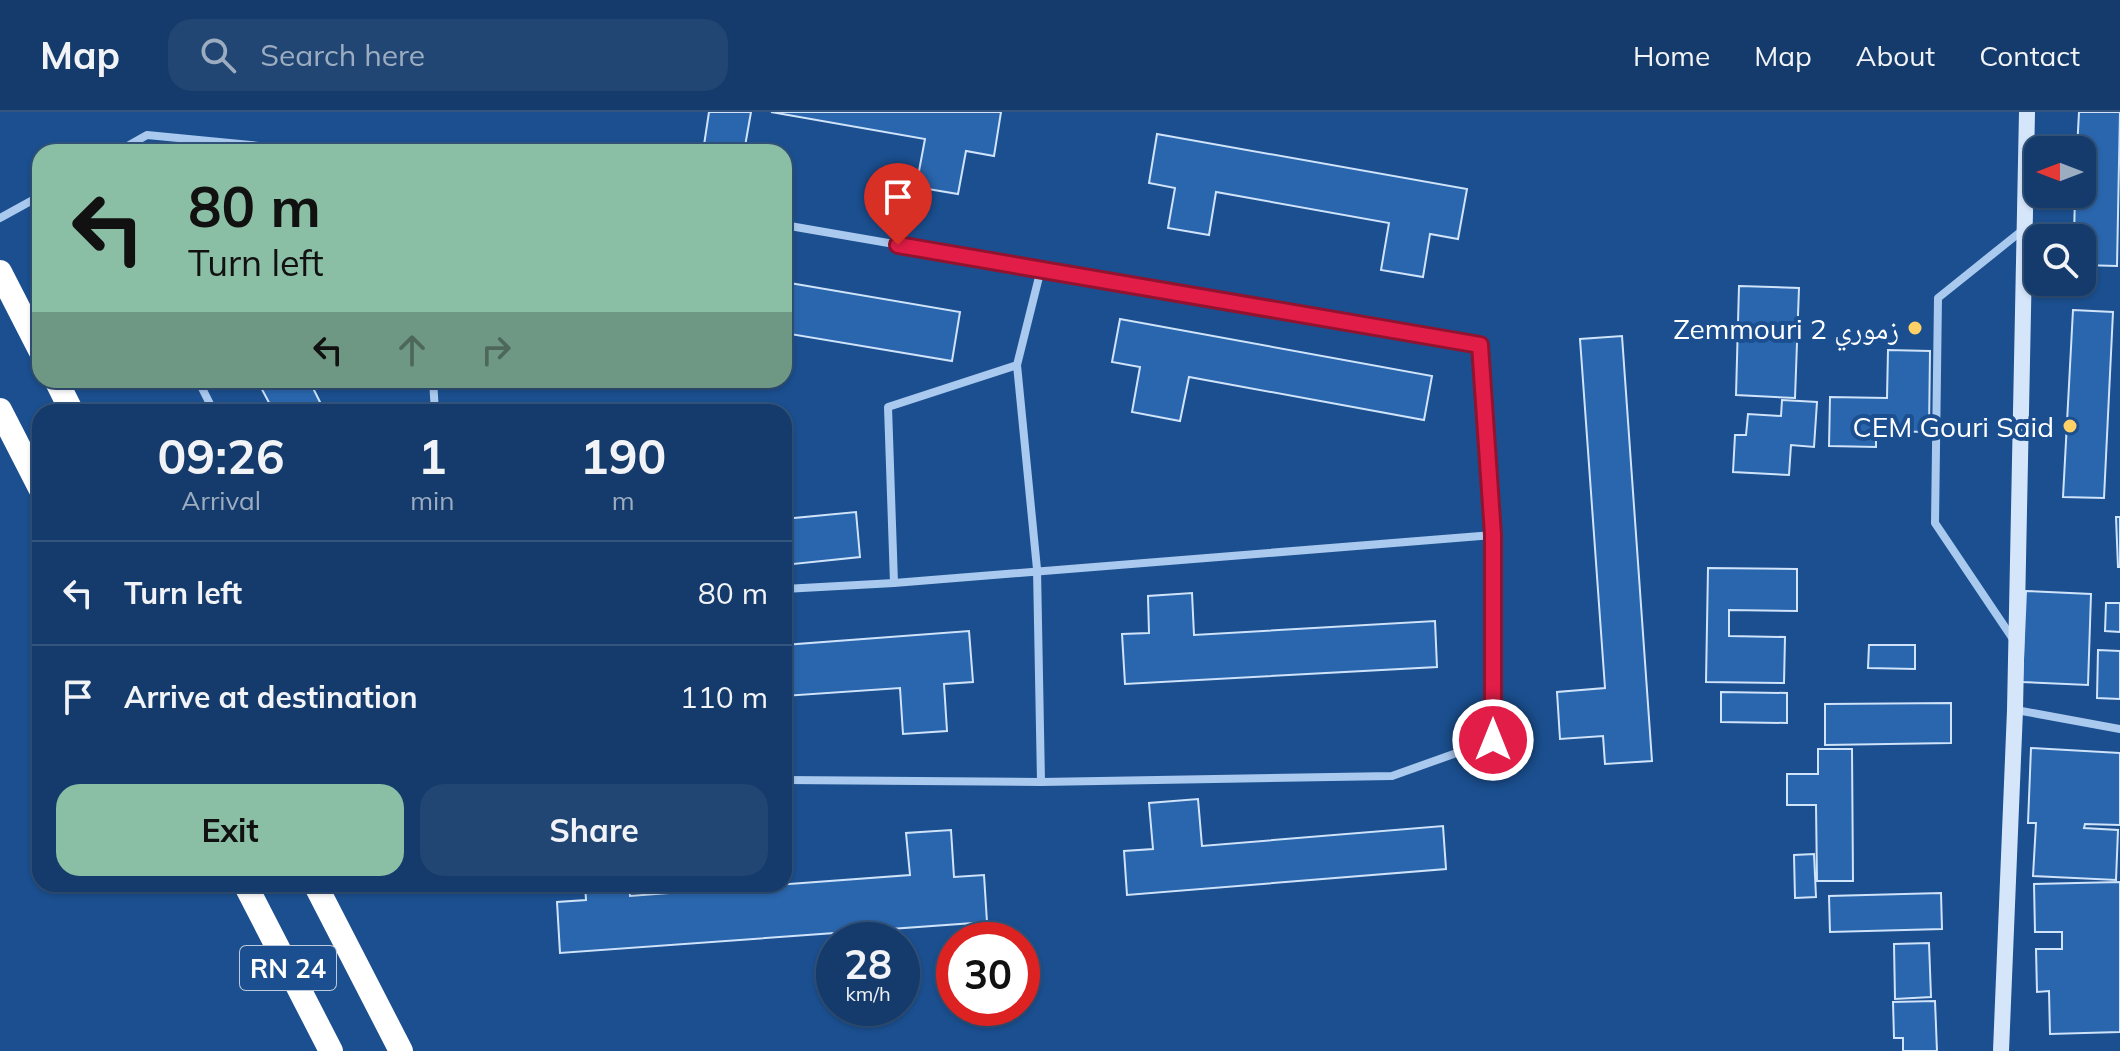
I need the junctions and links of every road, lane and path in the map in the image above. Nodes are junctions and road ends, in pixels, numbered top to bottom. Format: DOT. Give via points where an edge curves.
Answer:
graph roads {
  1 [pos="2027,112"];
  2 [pos="131,144"];
  3 [pos="240,144"];
  4 [pos="32,200"];
  5 [pos="0,218"];
  6 [pos="2025,224"];
  7 [pos="792,226"];
  8 [pos="2024,230"];
  9 [pos="1041,269"];
  10 [pos="0,272"];
  11 [pos="2024,281"];
  12 [pos="32,334"];
  13 [pos="1017,365"];
  14 [pos="0,410"];
  15 [pos="32,472"];
  16 [pos="1493,535"];
  17 [pos="1037,569"];
  18 [pos="894,583"];
  19 [pos="792,589"];
  20 [pos="2017,645"];
  21 [pos="2015,710"];
  22 [pos="2120,729"];
  23 [pos="792,780"];
  24 [pos="1041,782"];
  25 [pos="249,892"];
  26 [pos="319,892"];
  27 [pos="331,1051"];
  28 [pos="401,1051"];
  29 [pos="2001,1051"];
  1 -- 6 [label="street"];
  2 -- 3 [label="street" via="147,135"];
  4 -- 5 [label="street"];
  7 -- 9 [label="street"];
  8 -- 20 [label="street" via="1938,298 1935,523"];
  9 -- 13 [label="street"];
  9 -- 16 [label="street" via="1480,345"];
  10 -- 12 [label="highway"];
  11 -- 20 [label="street"];
  13 -- 17 [label="street"];
  13 -- 18 [label="street" via="888,407"];
  14 -- 15 [label="highway"];
  16 -- 17 [label="street"];
  16 -- 24 [label="street" via="1493,740 1392,776"];
  17 -- 18 [label="street"];
  17 -- 24 [label="street"];
  18 -- 19 [label="street"];
  20 -- 21 [label="street"];
  21 -- 22 [label="street"];
  21 -- 29 [label="street"];
  23 -- 24 [label="street"];
  25 -- 27 [label="highway, RN 24"];
  26 -- 28 [label="highway, RN 24"];
}
